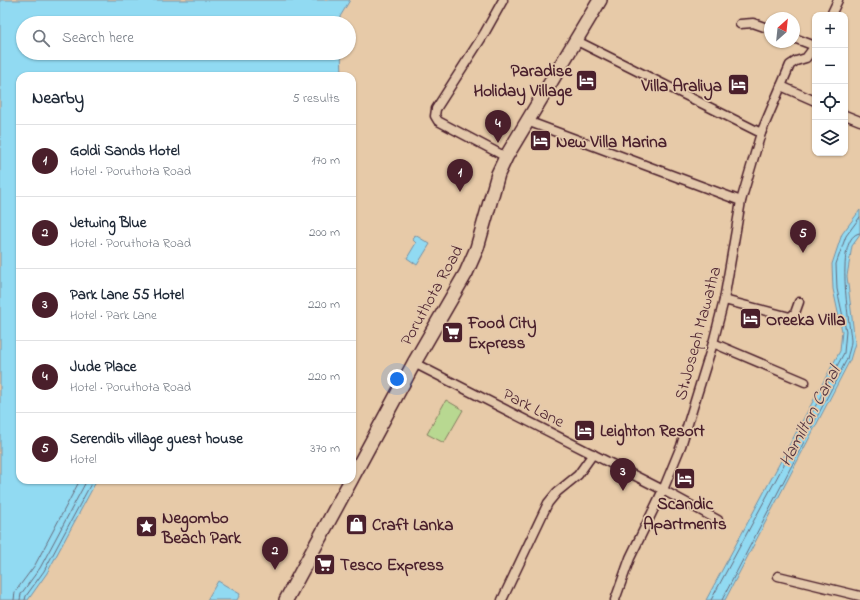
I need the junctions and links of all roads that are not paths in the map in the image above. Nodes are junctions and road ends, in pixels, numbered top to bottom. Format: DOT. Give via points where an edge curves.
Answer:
graph roads {
  1 [pos="503,0"];
  2 [pos="600,0"];
  3 [pos="837,0"];
  4 [pos="832,12"];
  5 [pos="740,24"];
  6 [pos="764,27"];
  7 [pos="575,40"];
  8 [pos="800,40"];
  9 [pos="812,45"];
  10 [pos="814,48"];
  11 [pos="781,86"];
  12 [pos="812,100"];
  13 [pos="848,116"];
  14 [pos="527,121"];
  15 [pos="860,121"];
  16 [pos="760,133"];
  17 [pos="506,157"];
  18 [pos="741,201"];
  19 [pos="724,300"];
  20 [pos="799,302"];
  21 [pos="713,343"];
  22 [pos="414,362"];
  23 [pos="805,382"];
  24 [pos="592,454"];
  25 [pos="356,471"];
  26 [pos="349,484"];
  27 [pos="663,490"];
  28 [pos="718,520"];
  29 [pos="778,576"];
  30 [pos="860,596"];
  31 [pos="286,600"];
  32 [pos="502,600"];
  33 [pos="615,600"];
  1 -- 17 [label="street" via="436,109 435,116 438,121"];
  2 -- 7 [label="main road, Poruthota Road"];
  3 -- 4 [label="street"];
  5 -- 6 [label="street" via="753,23"];
  7 -- 14 [label="main road, Poruthota Road"];
  7 -- 16 [label="street"];
  8 -- 9 [label="street"];
  10 -- 11 [label="street, St.Joseph Mawatha" via="806,58 790,65"];
  11 -- 12 [label="street"];
  11 -- 16 [label="street, St.Joseph Mawatha"];
  13 -- 15 [label="street"];
  14 -- 17 [label="main road, Poruthota Road"];
  14 -- 18 [label="street"];
  16 -- 18 [label="street, St.Joseph Mawatha"];
  17 -- 22 [label="main road, Poruthota Road" via="498,174 477,248 466,273"];
  18 -- 19 [label="street, St.Joseph Mawatha"];
  19 -- 20 [label="street" via="790,317 795,313"];
  19 -- 21 [label="street, St.Joseph Mawatha"];
  21 -- 23 [label="street"];
  21 -- 27 [label="street, St.Joseph Mawatha" via="681,446"];
  22 -- 24 [label="street, Park Lane"];
  22 -- 25 [label="main road, Poruthota Road"];
  24 -- 27 [label="street, Park Lane"];
  24 -- 32 [label="street" via="578,475 556,492 548,503"];
  26 -- 31 [label="main road, Poruthota Road"];
  27 -- 28 [label="street, Park Lane"];
  27 -- 33 [label="street, St.Joseph Mawatha" via="630,558"];
  29 -- 30 [label="street"];
}
